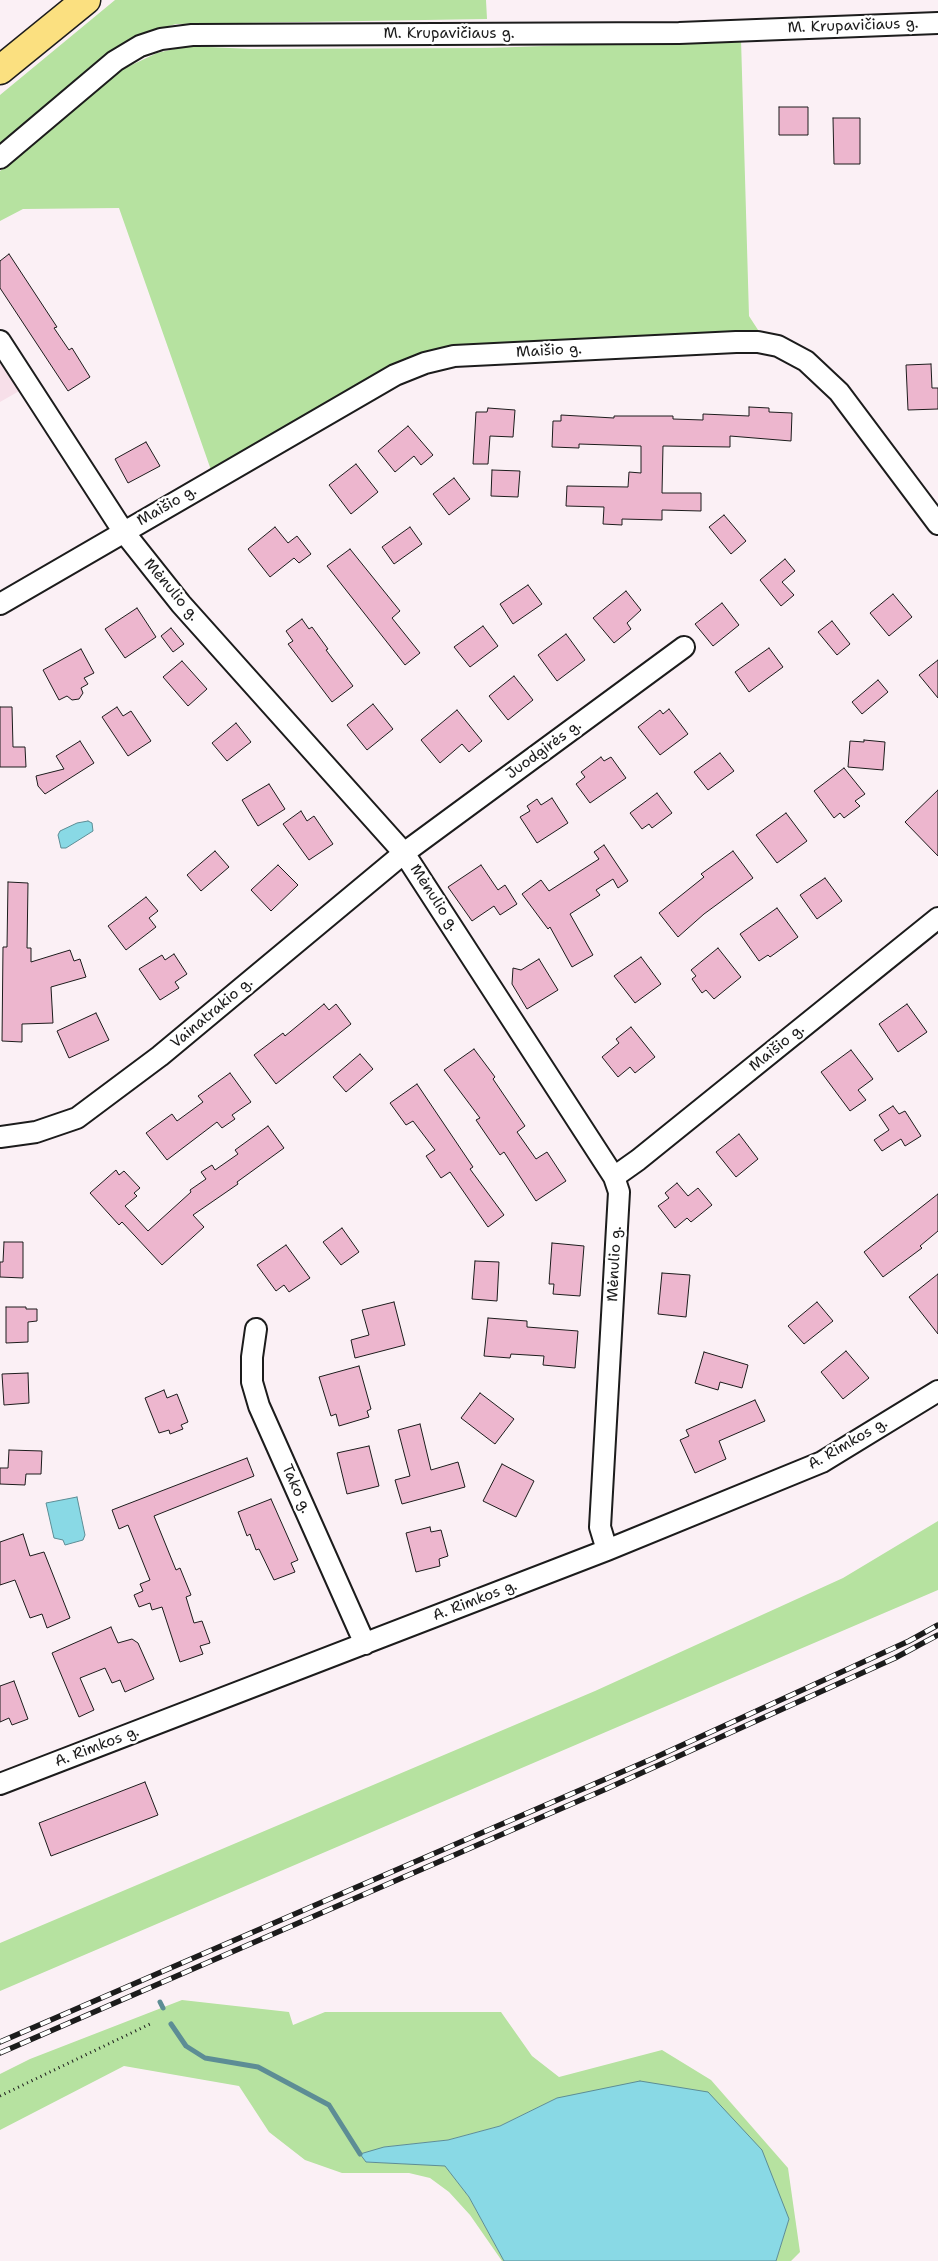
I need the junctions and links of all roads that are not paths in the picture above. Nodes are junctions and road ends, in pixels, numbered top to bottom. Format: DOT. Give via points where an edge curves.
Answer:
graph roads {
  1 [pos="86,0"];
  2 [pos="938,23"];
  3 [pos="0,70"];
  4 [pos="0,158"];
  5 [pos="0,341"];
  6 [pos="938,524"];
  7 [pos="123,531"];
  8 [pos="0,604"];
  9 [pos="684,647"];
  10 [pos="404,853"];
  11 [pos="938,918"];
  12 [pos="0,1137"];
  13 [pos="614,1177"];
  14 [pos="256,1329"];
  15 [pos="938,1391"];
  16 [pos="607,1550"];
  17 [pos="365,1644"];
  18 [pos="0,1784"];
  1 -- 3 [label="main road"];
  2 -- 4 [label="street, M. Krupavičiaus g." via="679,33 202,35 161,39 140,46 115,61"];
  5 -- 7 [label="street, Mėnulio g."];
  6 -- 7 [label="street, Maišio g." via="838,392 806,361 778,346 736,342 454,356 425,363 394,375"];
  7 -- 8 [label="street, Maišio g."];
  7 -- 10 [label="street, Mėnulio g." via="181,604"];
  9 -- 10 [label="street, Juodgirės g."];
  10 -- 12 [label="street, Vainatrakio g." via="160,1056 77,1118 36,1132"];
  10 -- 13 [label="street, Mėnulio g."];
  11 -- 13 [label="street, Maišio g."];
  13 -- 16 [label="street, Mėnulio g." via="619,1192 600,1527"];
  14 -- 17 [label="street, Tako g." via="252,1382 258,1406"];
  15 -- 16 [label="street, A. Rimkos g." via="822,1462"];
  16 -- 17 [label="street, A. Rimkos g."];
  17 -- 18 [label="street, A. Rimkos g."];
}
